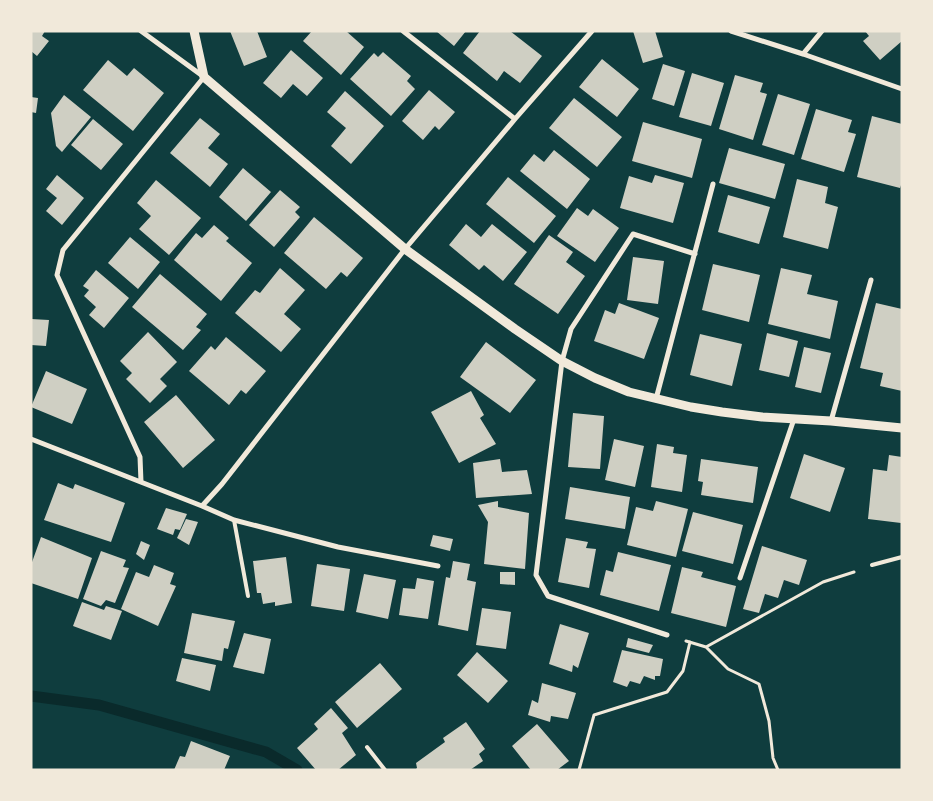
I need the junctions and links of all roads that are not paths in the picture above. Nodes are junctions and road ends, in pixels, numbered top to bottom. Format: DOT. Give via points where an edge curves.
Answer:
graph roads {
  1 [pos="141,31"];
  2 [pos="194,31"];
  3 [pos="404,31"];
  4 [pos="592,31"];
  5 [pos="731,31"];
  6 [pos="822,31"];
  7 [pos="803,54"];
  8 [pos="204,77"];
  9 [pos="902,89"];
  10 [pos="515,119"];
  11 [pos="714,184"];
  12 [pos="405,250"];
  13 [pos="695,254"];
  14 [pos="871,280"];
  15 [pos="562,361"];
  16 [pos="656,399"];
  17 [pos="794,419"];
  18 [pos="831,421"];
  19 [pos="902,428"];
  20 [pos="31,439"];
  21 [pos="141,482"];
  22 [pos="202,506"];
  23 [pos="234,520"];
  24 [pos="902,557"];
  25 [pos="872,565"];
  26 [pos="438,566"];
  27 [pos="740,578"];
  28 [pos="248,596"];
  29 [pos="667,635"];
  30 [pos="367,747"];
  31 [pos="385,770"];
  1 -- 8 [label="street"];
  2 -- 8 [label="street"];
  3 -- 10 [label="street"];
  4 -- 10 [label="street"];
  5 -- 7 [label="street"];
  6 -- 7 [label="street"];
  7 -- 9 [label="street"];
  8 -- 12 [label="street"];
  8 -- 21 [label="street" via="64,250 57,275 140,457"];
  10 -- 12 [label="street"];
  11 -- 13 [label="street"];
  12 -- 15 [label="street"];
  12 -- 22 [label="street"];
  13 -- 15 [label="street" via="633,234 571,329"];
  13 -- 16 [label="street"];
  14 -- 18 [label="street"];
  15 -- 16 [label="street" via="629,392"];
  15 -- 29 [label="street" via="536,575 548,596"];
  16 -- 17 [label="street" via="722,412"];
  17 -- 18 [label="street"];
  17 -- 27 [label="street"];
  18 -- 19 [label="street"];
  20 -- 21 [label="street"];
  21 -- 22 [label="street"];
  22 -- 23 [label="street"];
  23 -- 26 [label="street" via="338,547"];
  23 -- 28 [label="lane"];
  24 -- 25 [label="lane"];
  30 -- 31 [label="lane"];
}
